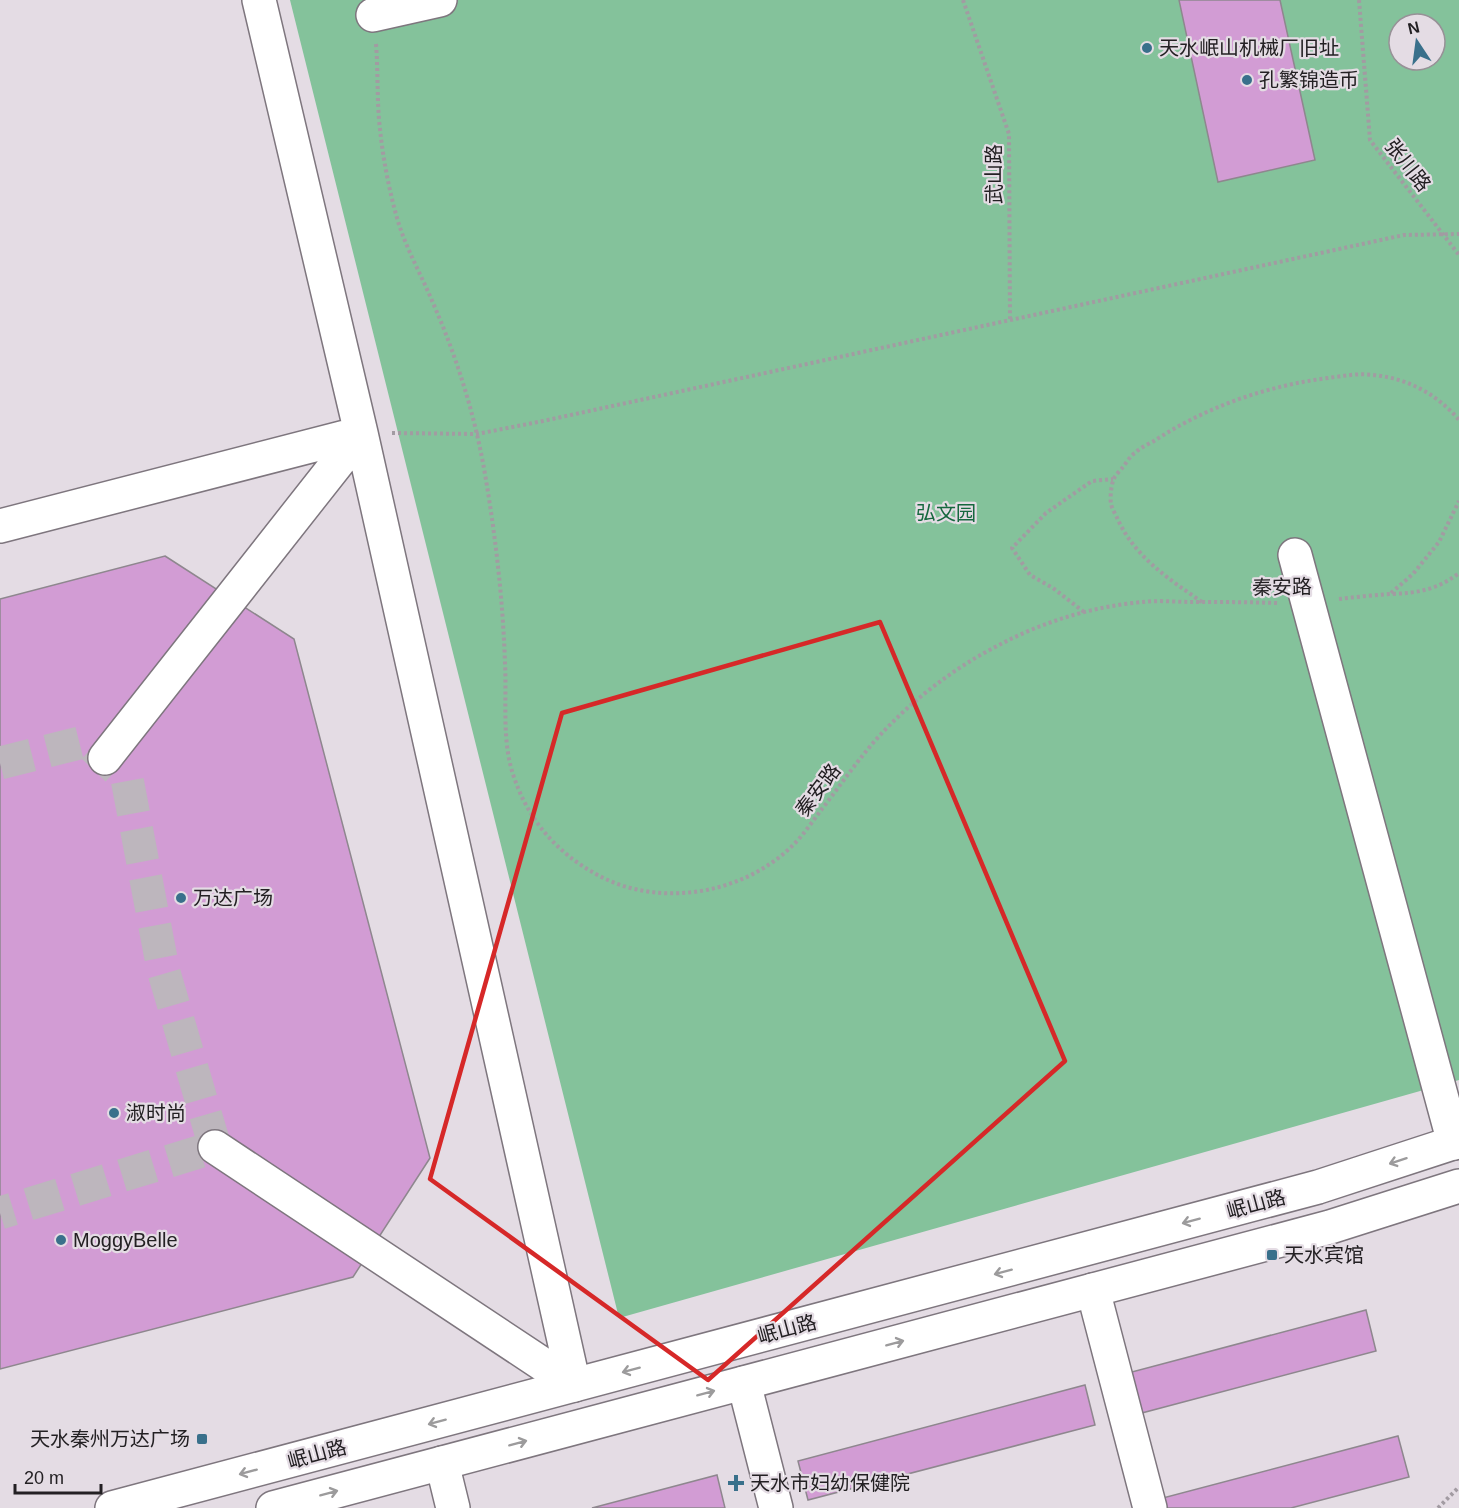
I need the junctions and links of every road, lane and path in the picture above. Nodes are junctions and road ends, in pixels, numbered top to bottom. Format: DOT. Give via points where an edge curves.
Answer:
graph roads {
  1 [pos="259,0"];
  2 [pos="440,0"];
  3 [pos="963,0"];
  4 [pos="1359,0"];
  5 [pos="373,15"];
  6 [pos="1441,233"];
  7 [pos="1459,234"];
  8 [pos="1459,255"];
  9 [pos="1010,319"];
  10 [pos="1459,420"];
  11 [pos="361,433"];
  12 [pos="477,434"];
  13 [pos="1113,480"];
  14 [pos="1459,501"];
  15 [pos="0,526"];
  16 [pos="1295,555"];
  17 [pos="1459,573"];
  18 [pos="1391,594"];
  19 [pos="1202,602"];
  20 [pos="1308,603"];
  21 [pos="1085,613"];
  22 [pos="105,758"];
  23 [pos="215,1147"];
  24 [pos="1457,1149"];
  25 [pos="1459,1186"];
  26 [pos="1093,1290"];
  27 [pos="744,1383"];
  28 [pos="574,1385"];
  29 [pos="442,1463"];
  30 [pos="1459,1487"];
  31 [pos="112,1508"];
  32 [pos="273,1508"];
  33 [pos="453,1508"];
  34 [pos="776,1508"];
  35 [pos="1150,1508"];
  36 [pos="1438,1508"];
  1 -- 11 [label="street"];
  2 -- 5 [label="street"];
  3 -- 9 [label="path, 武山路" via="1009,134"];
  4 -- 6 [label="path, 张川路" via="1370,140"];
  5 -- 12 [label="path, 秦安路" via="379,117 390,190 409,254 451,346"];
  6 -- 7 [label="path"];
  6 -- 8 [label="path, 张川路"];
  6 -- 9 [label="path" via="1404,235"];
  9 -- 12 [label="path"];
  10 -- 13 [label="path" via="1425,390 1389,377 1370,374 1313,380 1248,396 1203,413 1134,453"];
  11 -- 12 [label="path"];
  11 -- 15 [label="street"];
  11 -- 22 [label="street"];
  11 -- 28 [label="street"];
  12 -- 21 [label="path, 秦安路" via="502,602 507,751 513,776 523,800 552,841 592,872 615,883 639,890 691,893 744,879 790,848 874,741 933,687 1001,644"];
  13 -- 19 [label="path" via="1111,505 1135,547 1168,579"];
  13 -- 21 [label="path" via="1092,481 1046,513 1012,548 1030,575"];
  14 -- 18 [label="path" via="1439,542"];
  16 -- 20 [label="street"];
  17 -- 18 [label="path, 秦安路" via="1423,591"];
  18 -- 20 [label="path, 秦安路"];
  19 -- 20 [label="path, 秦安路"];
  19 -- 21 [label="path, 秦安路" via="1144,602"];
  20 -- 24 [label="street"];
  23 -- 28 [label="street"];
  24 -- 28 [label="street, 岷山路, one-way"];
  25 -- 26 [label="street, 岷山路" via="1330,1227"];
  27 -- 26 [label="street, 岷山路, one-way"];
  26 -- 35 [label="street"];
  29 -- 27 [label="street, 岷山路, one-way"];
  27 -- 34 [label="street"];
  28 -- 31 [label="street, 岷山路, one-way"];
  32 -- 29 [label="street, 岷山路, one-way"];
  29 -- 33 [label="street"];
  30 -- 36 [label="path"];
}
